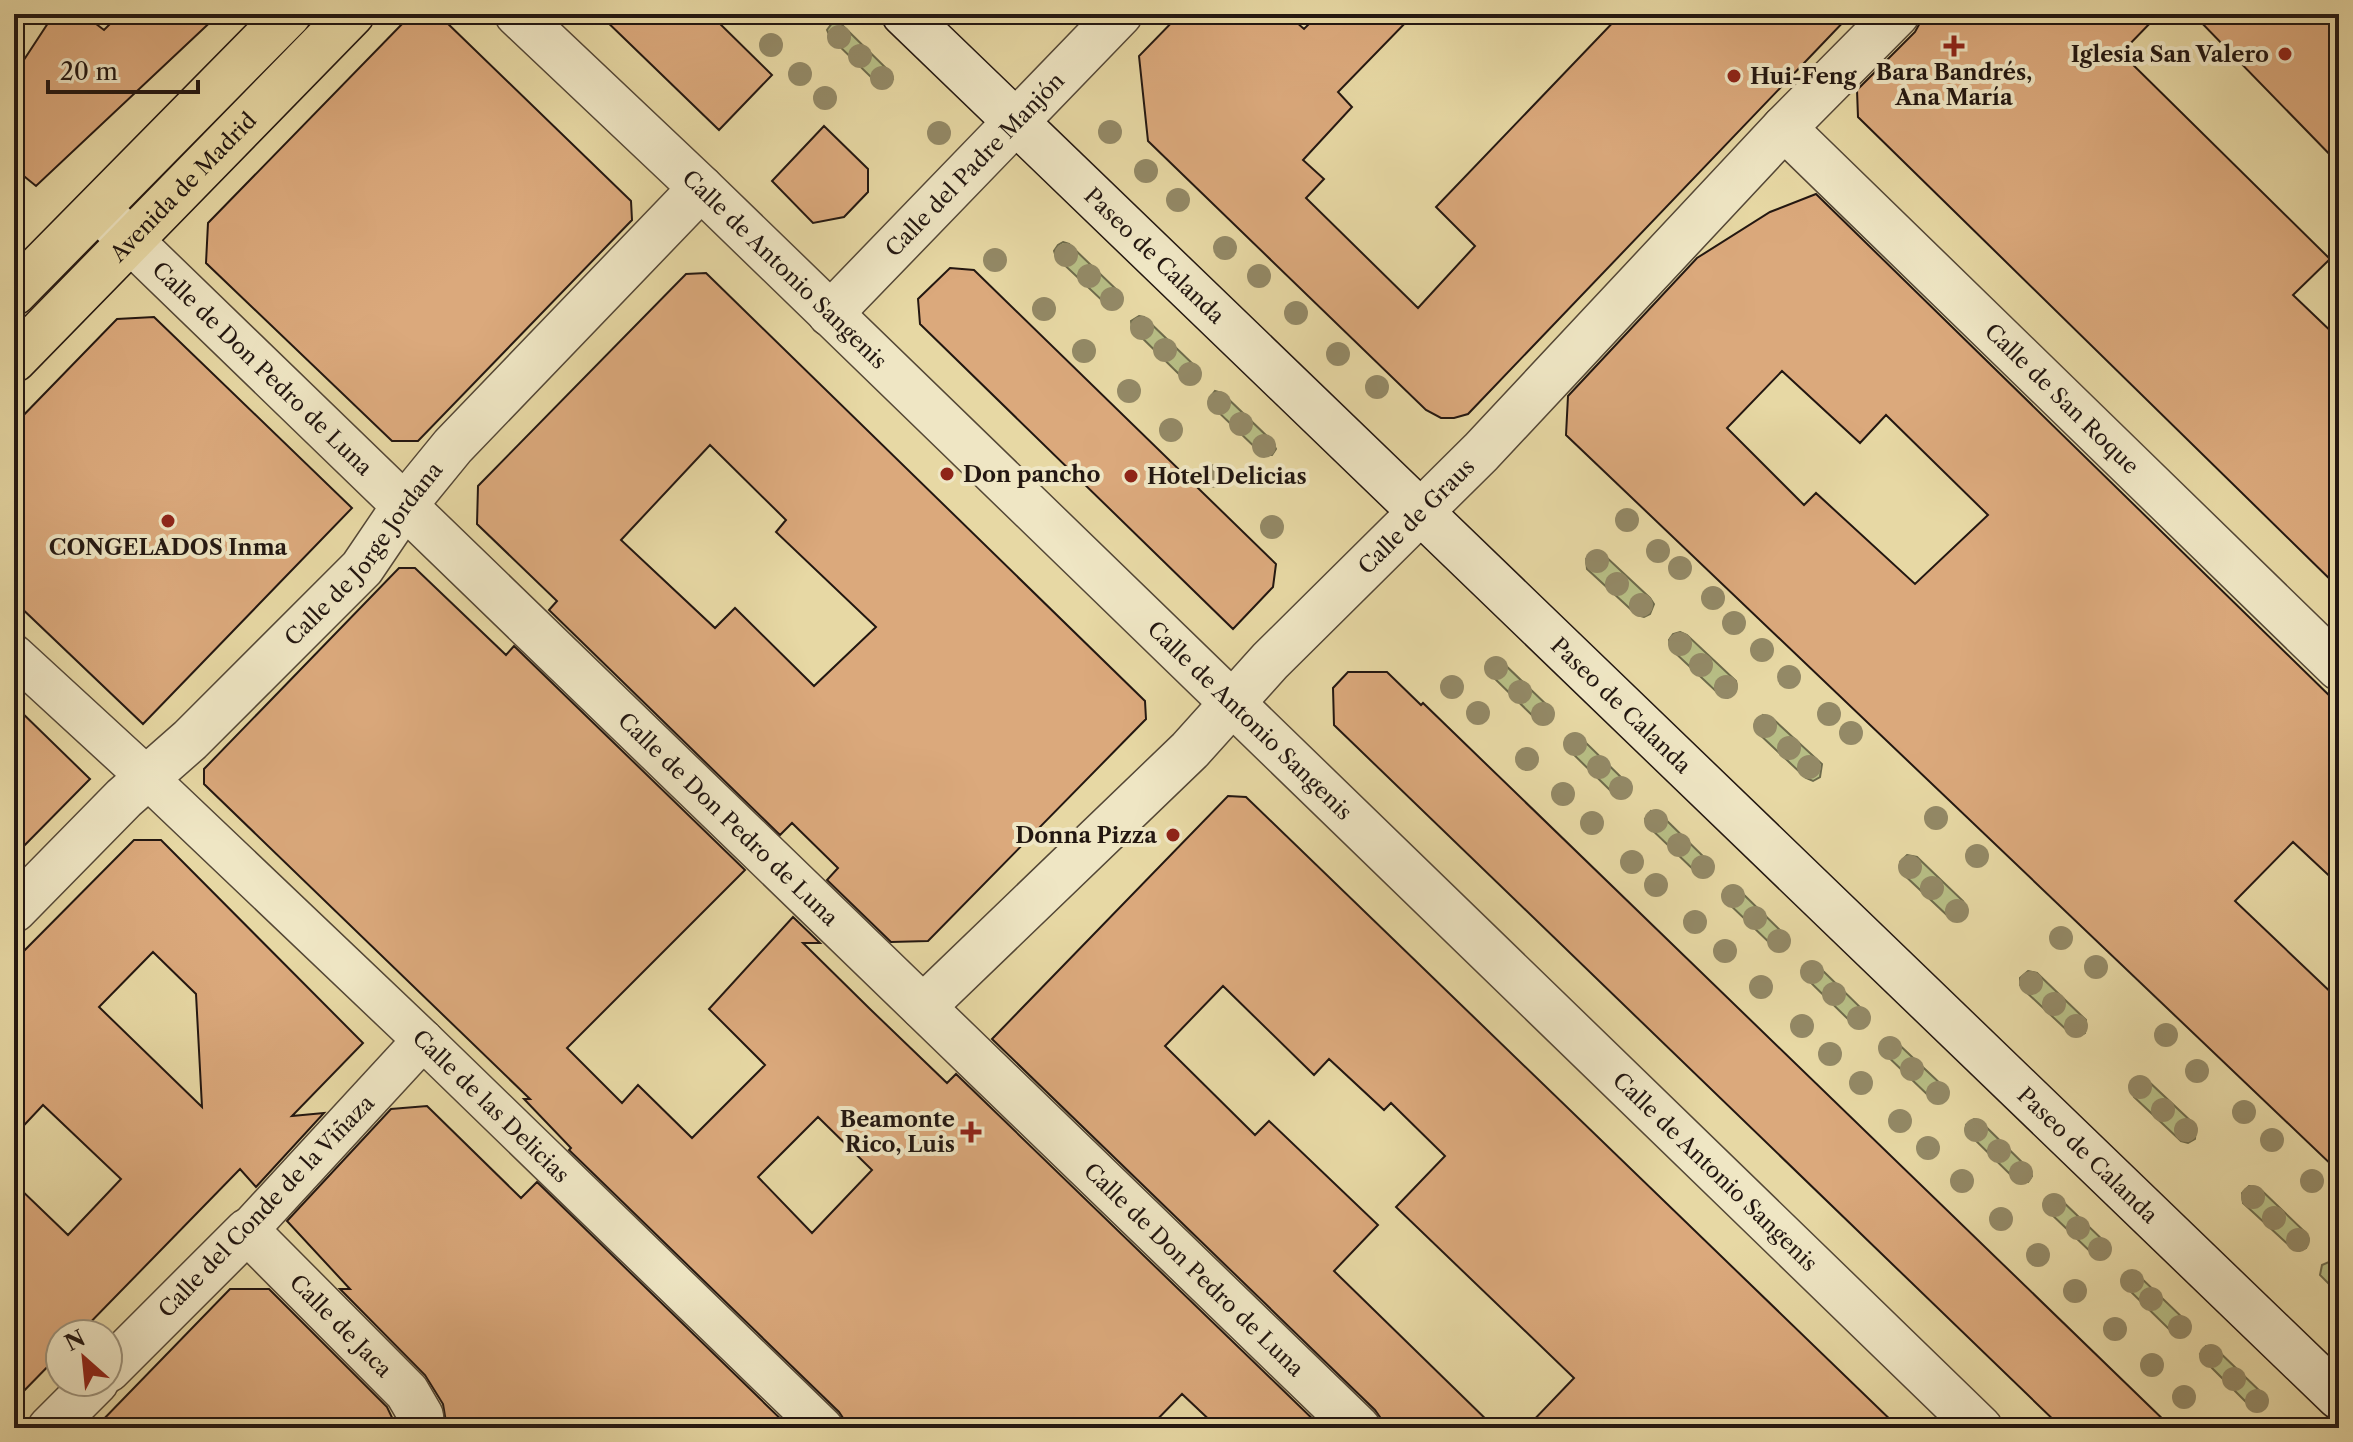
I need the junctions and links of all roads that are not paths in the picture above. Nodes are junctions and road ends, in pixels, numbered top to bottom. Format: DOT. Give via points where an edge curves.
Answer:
graph roads {
  1 [pos="289,14"];
  2 [pos="352,14"];
  3 [pos="517,14"];
  4 [pos="904,14"];
  5 [pos="1120,14"];
  6 [pos="1897,14"];
  7 [pos="1016,122"];
  8 [pos="1784,128"];
  9 [pos="701,188"];
  10 [pos="99,209"];
  11 [pos="131,241"];
  12 [pos="14,293"];
  13 [pos="830,314"];
  14 [pos="14,360"];
  15 [pos="404,506"];
  16 [pos="1421,512"];
  17 [pos="14,655"];
  18 [pos="2339,668"];
  19 [pos="1232,704"];
  20 [pos="14,910"];
  21 [pos="923,1007"];
  22 [pos="423,1040"];
  23 [pos="247,1231"];
  24 [pos="124,1354"];
  25 [pos="2339,1397"];
  26 [pos="80,1398"];
  27 [pos="50,1428"];
  28 [pos="422,1428"];
  29 [pos="823,1428"];
  30 [pos="1358,1428"];
  31 [pos="1980,1428"];
  1 -- 10 [label="main road, Avenida de Madrid"];
  2 -- 11 [label="main road, Avenida de Madrid"];
  3 -- 9 [label="street, Calle de Antonio Sangenis"];
  4 -- 7 [label="street, Paseo de Calanda"];
  5 -- 7 [label="street, Calle del Padre Manjón"];
  6 -- 8 [label="street, Calle de Graus"];
  7 -- 13 [label="street, Calle del Padre Manjón"];
  7 -- 16 [label="street, Paseo de Calanda"];
  8 -- 16 [label="street, Calle de Graus"];
  8 -- 18 [label="street, Calle de San Roque"];
  9 -- 13 [label="street, Calle de Antonio Sangenis"];
  9 -- 15 [label="street, Calle de Jorge Jordana" via="453,446"];
  10 -- 11 [label="street, Calle de Don Pedro de Luna"];
  10 -- 12 [label="main road, Avenida de Madrid"];
  11 -- 14 [label="main road, Avenida de Madrid"];
  11 -- 15 [label="street, Calle de Don Pedro de Luna"];
  13 -- 19 [label="street, Calle de Antonio Sangenis"];
  15 -- 20 [label="street, Calle de Jorge Jordana" via="362,568"];
  15 -- 21 [label="street, Calle de Don Pedro de Luna"];
  16 -- 19 [label="street, Calle de Graus"];
  16 -- 25 [label="street, Paseo de Calanda"];
  17 -- 22 [label="street, Calle de las Delicias"];
  19 -- 21 [label="street, Calle de Graus"];
  19 -- 31 [label="street, Calle de Antonio Sangenis"];
  21 -- 30 [label="street, Calle de Don Pedro de Luna"];
  22 -- 23 [label="street, Calle del Conde de la Viñaza"];
  22 -- 29 [label="street, Calle de las Delicias"];
  23 -- 24 [label="street, Calle del Conde de la Viñaza"];
  23 -- 28 [label="street, Calle de Jaca" via="407,1392"];
  26 -- 27 [label="street"];
}
